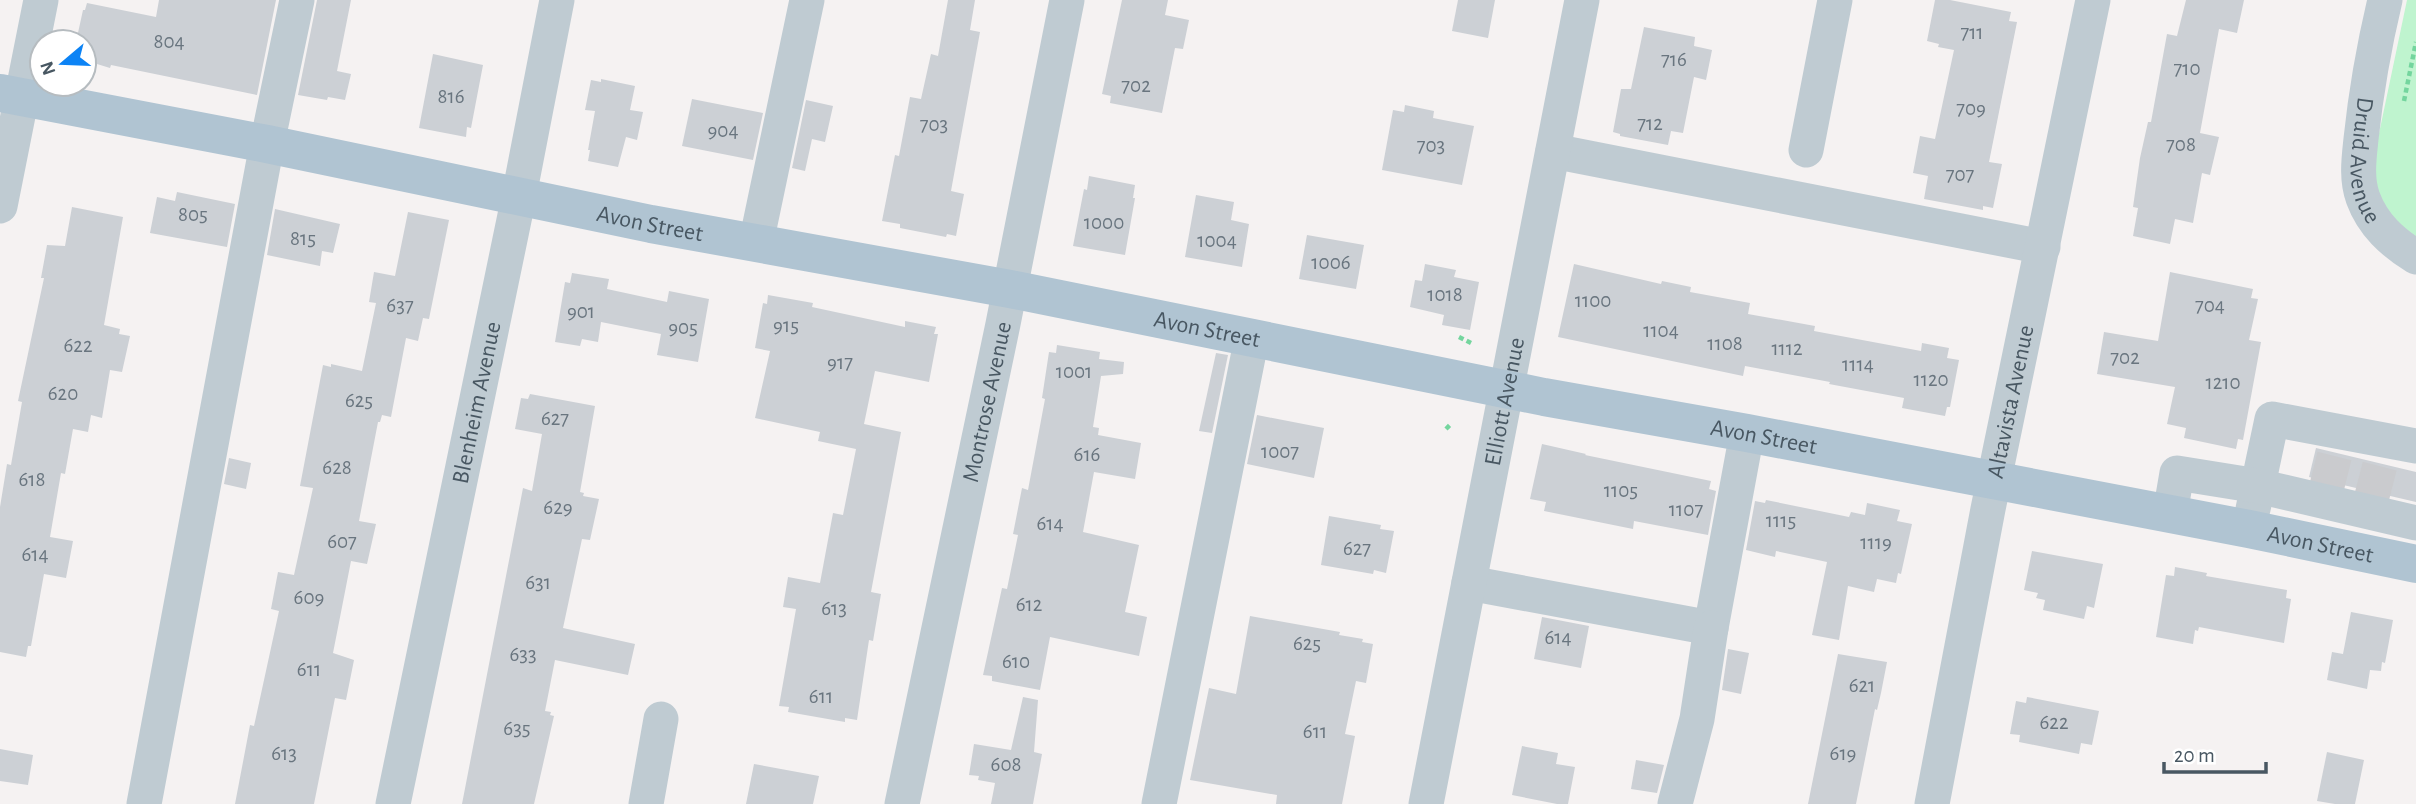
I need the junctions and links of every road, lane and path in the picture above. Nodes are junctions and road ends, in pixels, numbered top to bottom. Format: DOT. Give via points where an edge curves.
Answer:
graph roads {
  1 [pos="41,0"];
  2 [pos="297,0"];
  3 [pos="557,0"];
  4 [pos="807,0"];
  5 [pos="1067,0"];
  6 [pos="1582,0"];
  7 [pos="1835,0"];
  8 [pos="2093,0"];
  9 [pos="2385,0"];
  10 [pos="2416,42"];
  11 [pos="11,95"];
  12 [pos="2402,107"];
  13 [pos="267,144"];
  14 [pos="1806,150"];
  15 [pos="1553,151"];
  16 [pos="519,196"];
  17 [pos="0,206"];
  18 [pos="756,243"];
  19 [pos="2043,247"];
  20 [pos="2416,257"];
  21 [pos="1010,289"];
  22 [pos="1252,337"];
  23 [pos="1460,337"];
  24 [pos="1474,345"];
  25 [pos="1508,388"];
  26 [pos="1748,433"];
  27 [pos="2394,450"];
  28 [pos="1994,481"];
  29 [pos="2258,486"];
  30 [pos="2170,514"];
  31 [pos="2414,519"];
  32 [pos="2249,529"];
  33 [pos="2416,564"];
  34 [pos="1469,583"];
  35 [pos="1711,628"];
  36 [pos="661,719"];
  37 [pos="144,804"];
  38 [pos="393,804"];
  39 [pos="646,804"];
  40 [pos="902,804"];
  41 [pos="1160,804"];
  42 [pos="1426,804"];
  43 [pos="1675,804"];
  44 [pos="1932,804"];
  1 -- 11 [label="street"];
  2 -- 13 [label="street"];
  3 -- 16 [label="street, Blenheim Avenue"];
  4 -- 18 [label="street"];
  5 -- 21 [label="street, Montrose Avenue"];
  6 -- 15 [label="street, Elliott Avenue"];
  7 -- 14 [label="street"];
  8 -- 19 [label="street, Altavista Avenue"];
  9 -- 20 [label="street, Druid Avenue" via="2365,99 2358,169 2362,197 2375,222 2393,243"];
  10 -- 12 [label="path"];
  11 -- 13 [label="main road, Avon Street"];
  11 -- 17 [label="street"];
  13 -- 16 [label="main road, Avon Street"];
  13 -- 37 [label="street"];
  15 -- 19 [label="street"];
  15 -- 25 [label="street, Elliott Avenue"];
  16 -- 18 [label="main road, Avon Street"];
  16 -- 38 [label="street, Blenheim Avenue"];
  18 -- 21 [label="main road, Avon Street"];
  19 -- 28 [label="street, Altavista Avenue"];
  21 -- 22 [label="main road, Avon Street"];
  21 -- 40 [label="street, Montrose Avenue"];
  22 -- 25 [label="main road, Avon Street"];
  22 -- 41 [label="street"];
  23 -- 24 [label="path"];
  25 -- 26 [label="main road, Avon Street"];
  25 -- 34 [label="street, Elliott Avenue"];
  26 -- 28 [label="main road, Avon Street"];
  26 -- 35 [label="street"];
  27 -- 29 [label="street" via="2338,443 2272,419"];
  28 -- 30 [label="main road, Avon Street"];
  28 -- 44 [label="street, Altavista Avenue"];
  29 -- 30 [label="street" via="2177,473"];
  29 -- 31 [label="street" via="2324,496"];
  29 -- 32 [label="street"];
  30 -- 32 [label="main road, Avon Street"];
  32 -- 33 [label="main road, Avon Street"];
  34 -- 35 [label="street"];
  34 -- 42 [label="street, Elliott Avenue"];
  35 -- 43 [label="street" via="1697,719"];
  36 -- 39 [label="street"];
}
